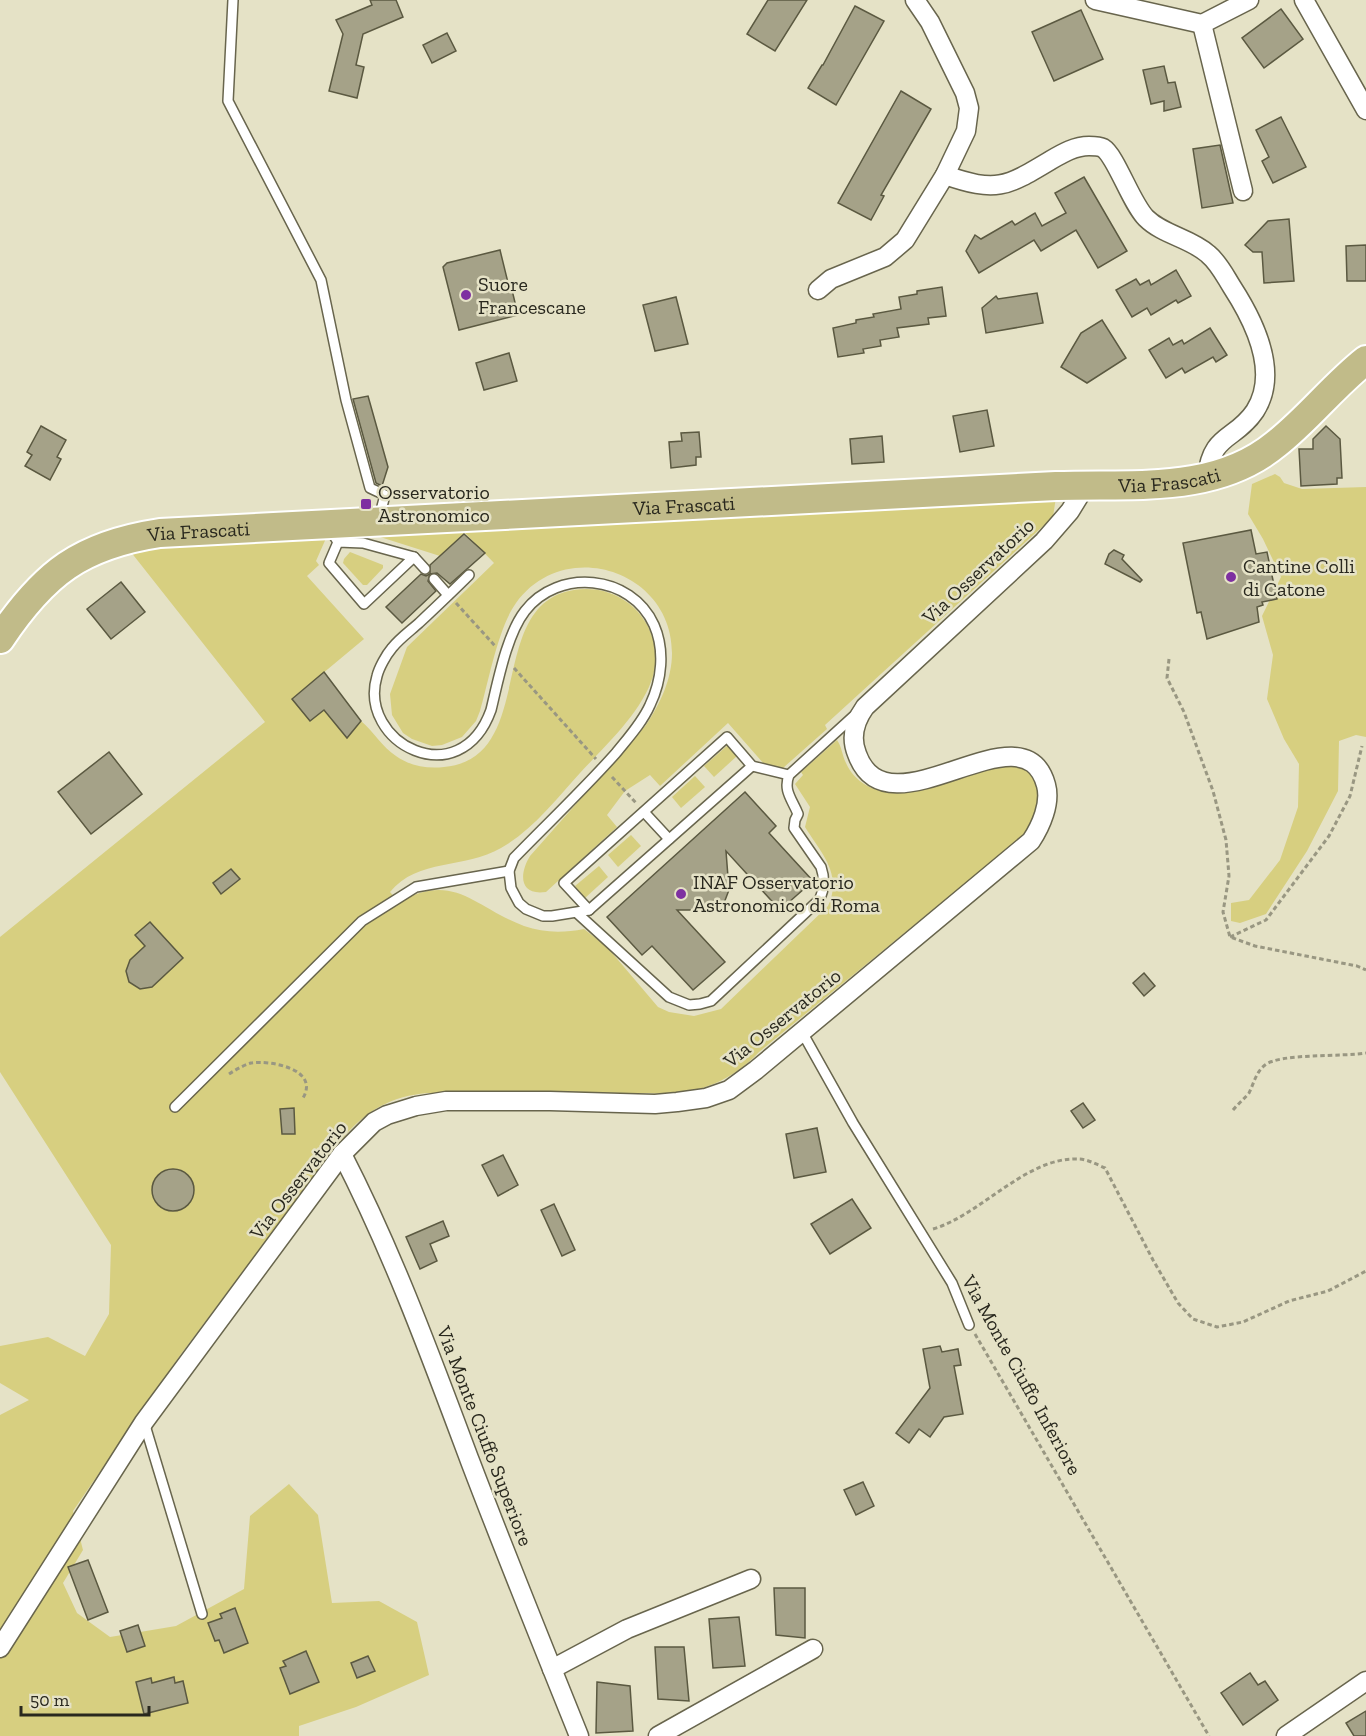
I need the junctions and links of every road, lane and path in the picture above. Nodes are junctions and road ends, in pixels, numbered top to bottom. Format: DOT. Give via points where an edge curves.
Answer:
graph roads {
  1 [pos="233,0"];
  2 [pos="915,0"];
  3 [pos="1095,0"];
  4 [pos="1249,0"];
  5 [pos="1304,0"];
  6 [pos="1202,24"];
  7 [pos="1366,110"];
  8 [pos="945,175"];
  9 [pos="1243,191"];
  10 [pos="818,290"];
  11 [pos="1366,360"];
  12 [pos="1207,478"];
  13 [pos="1086,485"];
  14 [pos="378,520"];
  15 [pos="332,533"];
  16 [pos="414,557"];
  17 [pos="426,569"];
  18 [pos="469,575"];
  19 [pos="434,579"];
  20 [pos="448,595"];
  21 [pos="0,639"];
  22 [pos="505,658"];
  23 [pos="1169,659"];
  24 [pos="865,707"];
  25 [pos="1362,746"];
  26 [pos="753,766"];
  27 [pos="603,767"];
  28 [pos="789,775"];
  29 [pos="644,812"];
  30 [pos="669,839"];
  31 [pos="509,871"];
  32 [pos="589,910"];
  33 [pos="577,913"];
  34 [pos="1230,937"];
  35 [pos="1366,970"];
  36 [pos="802,1032"];
  37 [pos="1366,1053"];
  38 [pos="224,1077"];
  39 [pos="303,1098"];
  40 [pos="175,1107"];
  41 [pos="1233,1110"];
  42 [pos="342,1154"];
  43 [pos="921,1233"];
  44 [pos="1366,1270"];
  45 [pos="969,1325"];
  46 [pos="144,1422"];
  47 [pos="751,1579"];
  48 [pos="202,1614"];
  49 [pos="0,1648"];
  50 [pos="813,1649"];
  51 [pos="552,1669"];
  52 [pos="1366,1681"];
  53 [pos="579,1736"];
  54 [pos="658,1736"];
  55 [pos="1209,1736"];
  56 [pos="1286,1736"];
  1 -- 14 [label="lane" via="228,101 321,280 346,400 370,488 385,495"];
  2 -- 8 [label="street" via="968,100 968,123"];
  3 -- 6 [label="street"];
  4 -- 6 [label="street"];
  5 -- 7 [label="street"];
  6 -- 9 [label="street"];
  8 -- 10 [label="street" via="913,229 895,250 874,263 831,279"];
  8 -- 12 [label="street" via="978,185 1004,184 1025,177 1071,150 1097,147 1107,152 1146,218 1202,249 1217,263 1257,332 1264,383 1261,400 1250,418 1213,452"];
  11 -- 12 [label="main road, Via Frascati" via="1267,451 1239,468"];
  12 -- 13 [label="main road, Via Frascati" via="1164,484"];
  13 -- 14 [label="main road, Via Frascati"];
  13 -- 24 [label="street, Via Osservatorio" via="1044,541"];
  14 -- 15 [label="main road, Via Frascati"];
  15 -- 16 [label="lane"];
  15 -- 16 [label="lane" via="329,563 364,604"];
  15 -- 21 [label="main road, Via Frascati" via="171,531 101,546 53,576"];
  16 -- 17 [label="lane"];
  18 -- 20 [label="lane"];
  19 -- 20 [label="lane"];
  20 -- 22 [label="path"];
  20 -- 22 [label="lane" via="391,648 376,677 379,715 390,733 408,748 427,754 455,751 469,744 487,721"];
  22 -- 27 [label="path"];
  22 -- 27 [label="lane" via="523,613 540,595 556,586 595,583 617,589 640,606 659,639 658,682 643,718"];
  23 -- 34 [label="path" via="1167,678 1213,791 1226,840 1229,876 1223,912"];
  24 -- 28 [label="lane"];
  24 -- 36 [label="street, Via Osservatorio" via="856,723 854,741 860,763 873,777 887,783 906,783 990,759 1016,758 1032,764 1042,776 1047,790 1044,811 1035,834 1024,848"];
  25 -- 34 [label="path" via="1350,796 1329,836 1266,920"];
  26 -- 28 [label="lane"];
  26 -- 29 [label="lane" via="727,737"];
  26 -- 30 [label="lane"];
  27 -- 29 [label="path"];
  27 -- 31 [label="lane" via="514,858"];
  28 -- 33 [label="lane" via="787,792 798,814 794,828 821,867 822,894 711,1001 689,1005 669,998"];
  29 -- 30 [label="lane"];
  29 -- 32 [label="lane" via="564,883"];
  30 -- 32 [label="lane"];
  31 -- 33 [label="lane" via="514,896 526,909 543,915"];
  31 -- 40 [label="lane" via="416,887 362,921"];
  32 -- 33 [label="lane"];
  34 -- 35 [label="path"];
  36 -- 42 [label="street, Via Osservatorio" via="743,1081 706,1098 655,1104 431,1103 374,1122"];
  36 -- 43 [label="lane, Via Monte Ciuffo Inferiore"];
  37 -- 41 [label="path" via="1284,1058 1266,1064"];
  38 -- 39 [label="path" via="251,1064 284,1066 306,1081 308,1087"];
  42 -- 46 [label="street, Via Osservatorio"];
  42 -- 51 [label="street, Via Monte Ciuffo Superiore" via="401,1279"];
  43 -- 44 [label="path" via="950,1224 1047,1164 1080,1159 1106,1168 1158,1269 1178,1303 1193,1319 1217,1327 1243,1322 1289,1300 1328,1291"];
  43 -- 45 [label="lane, Via Monte Ciuffo Inferiore" via="952,1283"];
  45 -- 55 [label="path, Via Monte Ciuffo Inferiore"];
  46 -- 48 [label="lane"];
  46 -- 49 [label="street, Via Osservatorio"];
  47 -- 51 [label="street" via="627,1629"];
  50 -- 54 [label="street"];
  51 -- 53 [label="street, Via Monte Ciuffo Superiore"];
  52 -- 56 [label="street"];
}
